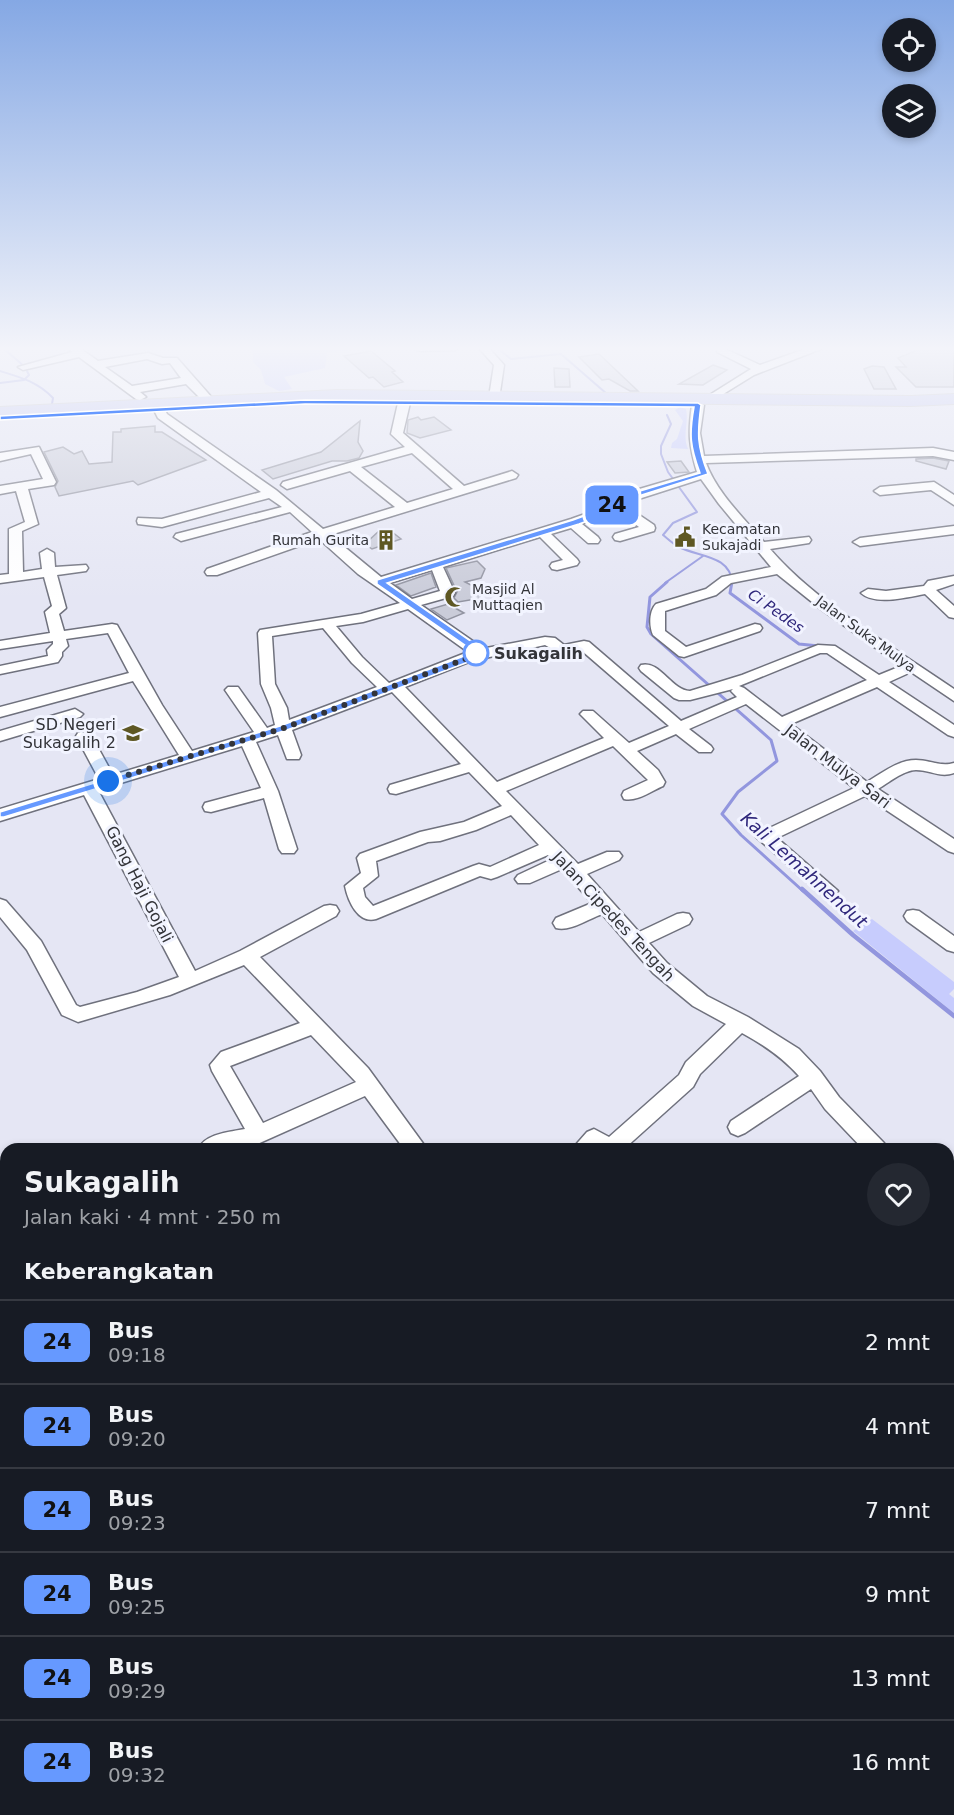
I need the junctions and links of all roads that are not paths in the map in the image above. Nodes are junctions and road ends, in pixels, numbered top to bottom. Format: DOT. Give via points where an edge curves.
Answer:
graph roads {
  1 [pos="184,432"];
  2 [pos="398,432"];
  3 [pos="694,432"];
  4 [pos="412,449"];
  5 [pos="954,456"];
  6 [pos="0,457"];
  7 [pos="698,460"];
  8 [pos="352,466"];
  9 [pos="704,474"];
  10 [pos="512,475"];
  11 [pos="21,486"];
  12 [pos="287,486"];
  13 [pos="0,490"];
  14 [pos="462,490"];
  15 [pos="880,491"];
  16 [pos="272,493"];
  17 [pos="954,501"];
  18 [pos="614,503"];
  19 [pos="292,508"];
  20 [pos="405,508"];
  21 [pos="143,521"];
  22 [pos="573,523"];
  23 [pos="954,530"];
  24 [pos="542,532"];
  25 [pos="322,533"];
  26 [pos="181,537"];
  27 [pos="620,537"];
  28 [pos="15,540"];
  29 [pos="593,540"];
  30 [pos="804,540"];
  31 [pos="0,542"];
  32 [pos="860,542"];
  33 [pos="761,546"];
  34 [pos="47,553"];
  35 [pos="436,565"];
  36 [pos="557,566"];
  37 [pos="81,568"];
  38 [pos="780,569"];
  39 [pos="49,572"];
  40 [pos="212,572"];
  41 [pos="16,577"];
  42 [pos="0,579"];
  43 [pos="954,580"];
  44 [pos="380,582"];
  45 [pos="930,587"];
  46 [pos="868,593"];
  47 [pos="455,601"];
  48 [pos="417,608"];
  49 [pos="954,614"];
  50 [pos="327,624"];
  51 [pos="755,628"];
  52 [pos="58,638"];
  53 [pos="0,645"];
  54 [pos="476,653"];
  55 [pos="911,667"];
  56 [pos="646,668"];
  57 [pos="0,669"];
  58 [pos="139,675"];
  59 [pos="878,683"];
  60 [pos="725,686"];
  61 [pos="391,687"];
  62 [pos="233,690"];
  63 [pos="954,696"];
  64 [pos="742,700"];
  65 [pos="0,712"];
  66 [pos="75,714"];
  67 [pos="588,714"];
  68 [pos="780,723"];
  69 [pos="679,727"];
  70 [pos="284,728"];
  71 [pos="954,732"];
  72 [pos="263,734"];
  73 [pos="0,735"];
  74 [pos="84,736"];
  75 [pos="247,740"];
  76 [pos="621,744"];
  77 [pos="705,749"];
  78 [pos="293,755"];
  79 [pos="189,758"];
  80 [pos="471,766"];
  81 [pos="954,768"];
  82 [pos="108,781"];
  83 [pos="89,788"];
  84 [pos="396,789"];
  85 [pos="495,789"];
  86 [pos="866,789"];
  87 [pos="270,791"];
  88 [pos="630,795"];
  89 [pos="211,807"];
  90 [pos="513,808"];
  91 [pos="0,815"];
  92 [pos="550,847"];
  93 [pos="954,847"];
  94 [pos="288,849"];
  95 [pos="613,856"];
  96 [pos="569,866"];
  97 [pos="524,879"];
  98 [pos="829,891"];
  99 [pos="0,905"];
  100 [pos="603,906"];
  101 [pos="330,911"];
  102 [pos="913,916"];
  103 [pos="683,919"];
  104 [pos="562,923"];
  105 [pos="635,942"];
  106 [pos="954,945"];
  107 [pos="247,956"];
  108 [pos="190,980"];
  109 [pos="741,1022"];
  110 [pos="315,1025"];
  111 [pos="813,1077"];
  112 [pos="369,1085"];
  113 [pos="738,1127"];
  114 [pos="259,1134"];
  115 [pos="221,1143"];
  116 [pos="412,1143"];
  117 [pos="589,1143"];
  118 [pos="601,1143"];
  119 [pos="616,1143"];
  120 [pos="870,1143"];
  1 -- 16 [label="street"];
  2 -- 4 [label="street"];
  3 -- 7 [label="street, Jalan Suka Mulya"];
  4 -- 8 [label="street"];
  4 -- 14 [label="street"];
  5 -- 7 [label="street" via="933,452"];
  6 -- 11 [label="street" via="35,450 50,482"];
  7 -- 9 [label="street, Jalan Suka Mulya"];
  8 -- 12 [label="street"];
  8 -- 20 [label="street"];
  9 -- 18 [label="street"];
  9 -- 33 [label="street, Jalan Suka Mulya"];
  10 -- 14 [label="street"];
  11 -- 13 [label="street"];
  11 -- 28 [label="street" via="32,524 15,529"];
  14 -- 20 [label="street"];
  15 -- 17 [label="street" via="934,486"];
  16 -- 19 [label="street"];
  16 -- 21 [label="street" via="162,523"];
  18 -- 22 [label="street" via="603,512"];
  18 -- 27 [label="street" via="650,528"];
  19 -- 25 [label="street"];
  19 -- 26 [label="street"];
  20 -- 25 [label="street"];
  22 -- 24 [label="street"];
  22 -- 29 [label="street"];
  23 -- 32 [label="street"];
  24 -- 35 [label="street"];
  24 -- 36 [label="street" via="572,562"];
  25 -- 40 [label="street"];
  25 -- 44 [label="street"];
  28 -- 31 [label="street"];
  28 -- 41 [label="street"];
  30 -- 33 [label="street"];
  33 -- 38 [label="street, Jalan Suka Mulya"];
  34 -- 39 [label="street"];
  35 -- 44 [label="street"];
  35 -- 48 [label="street" via="448,593"];
  37 -- 39 [label="street"];
  38 -- 51 [label="street" via="733,578 711,592 658,609 658,632 685,653"];
  38 -- 55 [label="street, Jalan Suka Mulya"];
  39 -- 41 [label="street"];
  39 -- 52 [label="street" via="59,608 52,612"];
  41 -- 42 [label="street"];
  43 -- 45 [label="street"];
  44 -- 48 [label="street"];
  45 -- 46 [label="street" via="886,595"];
  45 -- 49 [label="street"];
  47 -- 48 [label="street"];
  48 -- 50 [label="street"];
  48 -- 54 [label="street"];
  50 -- 61 [label="street, Jalan Cipedes Tengah" via="357,660"];
  50 -- 70 [label="street" via="265,633 268,684"];
  52 -- 53 [label="street"];
  52 -- 57 [label="street" via="61,646 54,650 53,659"];
  52 -- 58 [label="street" via="112,628"];
  54 -- 61 [label="street"];
  54 -- 69 [label="street" via="545,640 561,650 584,645"];
  55 -- 59 [label="street, Jalan Mulya Sari"];
  55 -- 63 [label="street, Jalan Suka Mulya"];
  56 -- 60 [label="street" via="679,696"];
  58 -- 65 [label="street"];
  58 -- 79 [label="street"];
  59 -- 60 [label="street" via="824,648"];
  59 -- 68 [label="street, Jalan Mulya Sari"];
  59 -- 71 [label="street"];
  60 -- 64 [label="street"];
  61 -- 70 [label="street"];
  61 -- 80 [label="street, Jalan Cipedes Tengah"];
  62 -- 72 [label="street"];
  64 -- 68 [label="street"];
  64 -- 69 [label="street"];
  66 -- 73 [label="street"];
  67 -- 76 [label="street"];
  68 -- 86 [label="street, Jalan Mulya Sari"];
  69 -- 76 [label="street"];
  69 -- 77 [label="street"];
  70 -- 72 [label="street"];
  70 -- 78 [label="street"];
  72 -- 75 [label="street"];
  74 -- 82 [label="street"];
  75 -- 79 [label="street"];
  75 -- 87 [label="street"];
  76 -- 85 [label="street"];
  76 -- 88 [label="street" via="657,782"];
  79 -- 82 [label="street"];
  80 -- 84 [label="street"];
  80 -- 85 [label="street, Jalan Cipedes Tengah"];
  81 -- 86 [label="street" via="944,771 907,766"];
  82 -- 83 [label="street"];
  83 -- 91 [label="street"];
  83 -- 108 [label="street, Gang Haji Gojali"];
  85 -- 90 [label="street, Jalan Cipedes Tengah"];
  86 -- 93 [label="street, Jalan Mulya Sari"];
  86 -- 98 [label="street" via="765,838"];
  87 -- 89 [label="street"];
  87 -- 94 [label="street"];
  90 -- 92 [label="street, Jalan Cipedes Tengah"];
  90 -- 92 [label="street" via="470,826 426,836 366,858 369,876 354,886 357,899 370,914 479,870 491,873"];
  92 -- 96 [label="street, Jalan Cipedes Tengah"];
  95 -- 96 [label="street"];
  96 -- 97 [label="street"];
  96 -- 100 [label="street, Jalan Cipedes Tengah"];
  99 -- 108 [label="street" via="34,946 69,1010 75,1014"];
  100 -- 104 [label="street"];
  100 -- 105 [label="street, Jalan Cipedes Tengah"];
  101 -- 107 [label="street"];
  102 -- 106 [label="street"];
  103 -- 105 [label="street"];
  105 -- 109 [label="street, Jalan Cipedes Tengah" via="682,988"];
  107 -- 108 [label="street"];
  107 -- 110 [label="street"];
  109 -- 111 [label="street, Jalan Cipedes Tengah" via="774,1041"];
  109 -- 119 [label="street" via="693,1068 686,1081"];
  110 -- 112 [label="street"];
  110 -- 114 [label="street" via="222,1061 222,1071"];
  111 -- 113 [label="street"];
  111 -- 120 [label="street, Jalan Cipedes Tengah"];
  112 -- 114 [label="street"];
  112 -- 116 [label="street"];
  114 -- 115 [label="street"];
  117 -- 118 [label="street" via="594,1138"];
}
